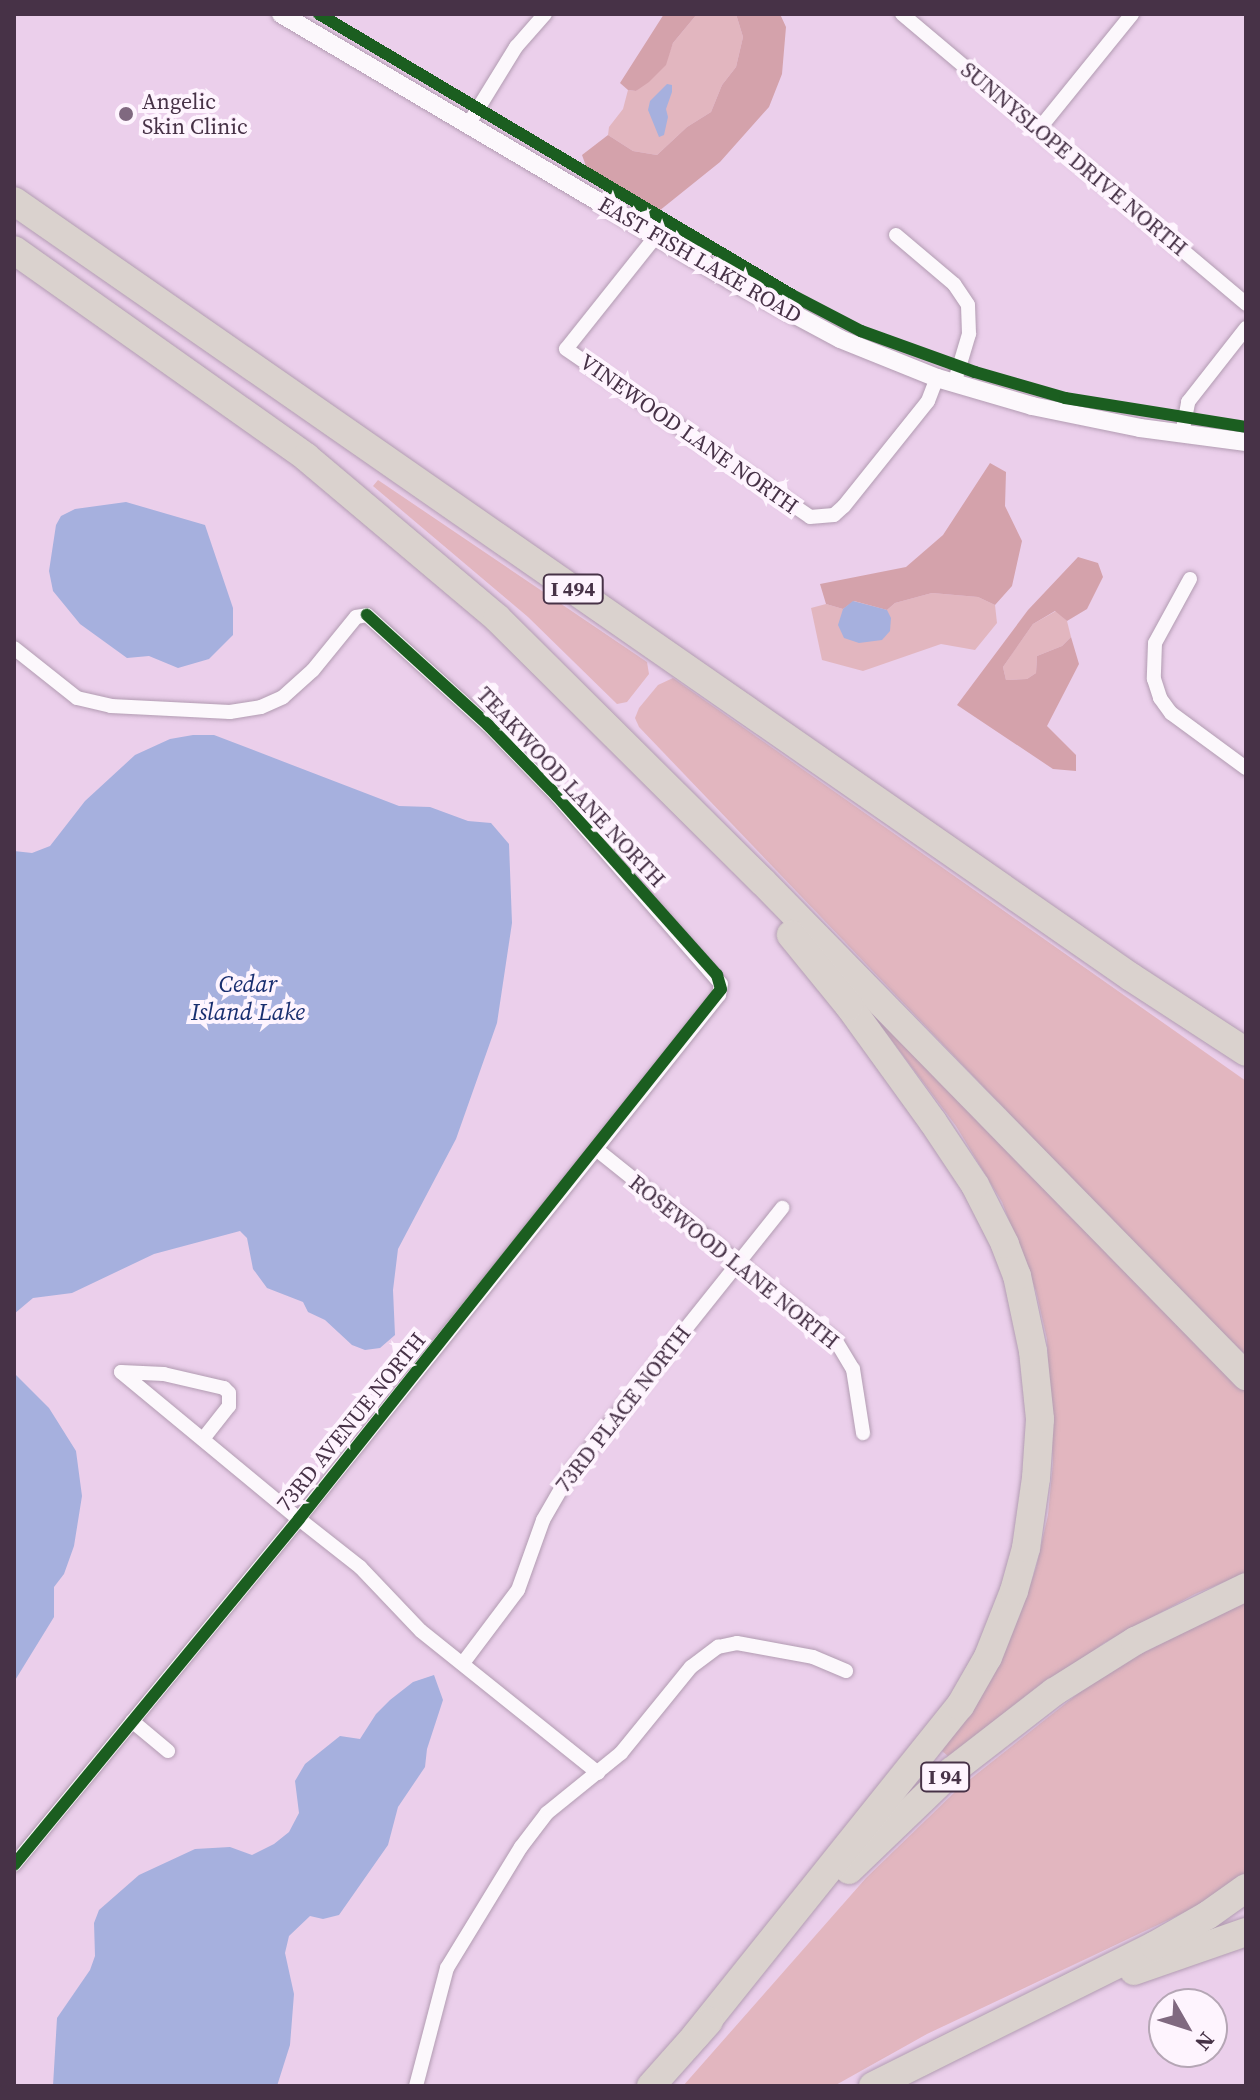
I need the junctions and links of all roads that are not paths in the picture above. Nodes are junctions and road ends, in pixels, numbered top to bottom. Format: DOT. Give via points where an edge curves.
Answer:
graph roads {
  1 [pos="281,14"];
  2 [pos="545,14"];
  3 [pos="902,14"];
  4 [pos="1132,14"];
  5 [pos="468,125"];
  6 [pos="1039,129"];
  7 [pos="14,201"];
  8 [pos="896,235"];
  9 [pos="656,236"];
  10 [pos="14,250"];
  11 [pos="1246,304"];
  12 [pos="1246,328"];
  13 [pos="945,381"];
  14 [pos="1182,434"];
  15 [pos="1246,442"];
  16 [pos="1190,579"];
  17 [pos="14,648"];
  18 [pos="1246,768"];
  19 [pos="668,787"];
  20 [pos="1131,977"];
  21 [pos="714,1000"];
  22 [pos="1246,1052"];
  23 [pos="1246,1073"];
  24 [pos="596,1149"];
  25 [pos="782,1208"];
  26 [pos="739,1263"];
  27 [pos="1246,1376"];
  28 [pos="863,1433"];
  29 [pos="203,1439"];
  30 [pos="299,1519"];
  31 [pos="1246,1587"];
  32 [pos="463,1663"];
  33 [pos="846,1671"];
  34 [pos="132,1721"];
  35 [pos="168,1751"];
  36 [pos="598,1773"];
  37 [pos="14,1865"];
  38 [pos="1246,1888"];
  39 [pos="1246,1932"];
  40 [pos="696,2035"];
  41 [pos="906,2070"];
  42 [pos="416,2086"];
  43 [pos="651,2086"];
  44 [pos="873,2086"];
  1 -- 5 [label="street, EAST FISH LAKE ROAD"];
  2 -- 5 [label="street" via="516,47"];
  3 -- 6 [label="street, SUNNYSLOPE DRIVE NORTH"];
  4 -- 6 [label="street"];
  5 -- 9 [label="street, EAST FISH LAKE ROAD"];
  6 -- 11 [label="street, SUNNYSLOPE DRIVE NORTH"];
  7 -- 20 [label="highway, I 494"];
  8 -- 13 [label="street" via="954,284 968,305 969,334"];
  9 -- 13 [label="street, EAST FISH LAKE ROAD" via="807,323"];
  9 -- 13 [label="street, VINEWOOD LANE NORTH" via="566,349 810,517 834,515 844,506"];
  10 -- 19 [label="highway" via="202,380 402,535 524,644"];
  12 -- 14 [label="street" via="1188,402"];
  13 -- 14 [label="street, EAST FISH LAKE ROAD" via="1099,421"];
  14 -- 15 [label="street, EAST FISH LAKE ROAD"];
  16 -- 18 [label="street" via="1155,643 1157,688 1178,720"];
  17 -- 21 [label="street, TEAKWOOD LANE NORTH" via="77,698 111,706 230,712 283,697 356,617 367,615 488,725 632,878 717,975 721,989"];
  19 -- 27 [label="highway"];
  19 -- 40 [label="highway" via="849,1006 975,1185 1017,1276 1040,1419 1022,1568 975,1681 939,1735"];
  20 -- 22 [label="highway"];
  20 -- 23 [label="highway"];
  21 -- 24 [label="street, 73RD AVENUE NORTH"];
  24 -- 26 [label="street, ROSEWOOD LANE NORTH"];
  24 -- 30 [label="street, 73RD AVENUE NORTH"];
  25 -- 26 [label="street, 73RD PLACE NORTH"];
  26 -- 28 [label="street, ROSEWOOD LANE NORTH" via="824,1330 846,1354"];
  26 -- 32 [label="street, 73RD PLACE NORTH" via="561,1486 518,1590"];
  29 -- 29 [label="street" via="229,1406 224,1388 164,1374 121,1372"];
  29 -- 30 [label="street"];
  30 -- 32 [label="street" via="360,1567 406,1616"];
  30 -- 34 [label="street, 73RD AVENUE NORTH"];
  31 -- 40 [label="highway, I 94" via="1135,1641 1005,1727 856,1863"];
  32 -- 36 [label="street"];
  33 -- 36 [label="street" via="813,1657 737,1643 718,1647 691,1667 621,1753"];
  34 -- 35 [label="street"];
  34 -- 37 [label="street, 73RD AVENUE NORTH"];
  36 -- 42 [label="street" via="532,1831 460,1945 440,1988"];
  38 -- 41 [label="highway" via="1154,1946"];
  39 -- 41 [label="highway" via="1139,1969"];
  40 -- 43 [label="highway, I 94"];
  41 -- 44 [label="highway"];
}
